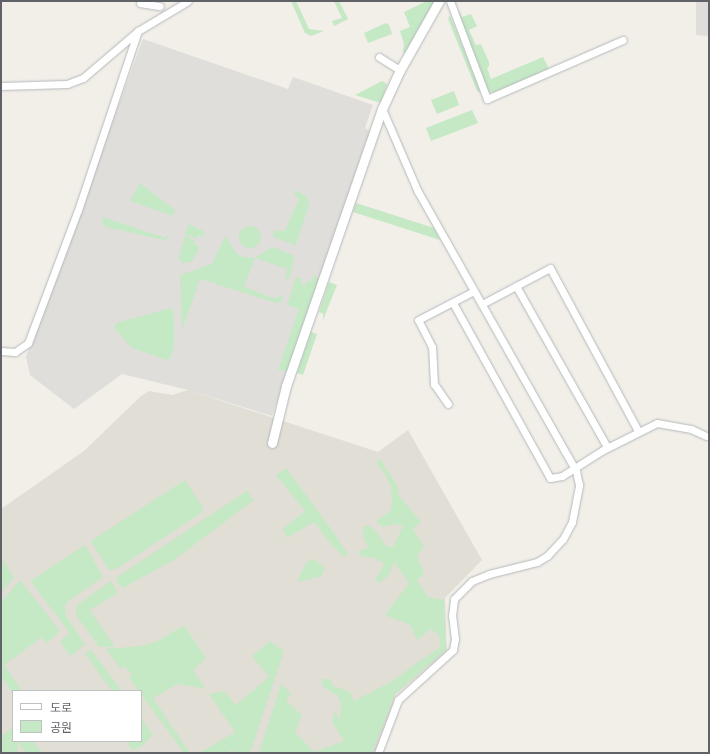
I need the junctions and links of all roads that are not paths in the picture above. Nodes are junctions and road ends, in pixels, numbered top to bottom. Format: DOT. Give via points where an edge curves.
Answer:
graph roads {
  1 [pos="188,1"];
  2 [pos="439,1"];
  3 [pos="450,1"];
  4 [pos="140,3"];
  5 [pos="159,3"];
  6 [pos="164,13"];
  7 [pos="138,31"];
  8 [pos="623,40"];
  9 [pos="379,57"];
  10 [pos="400,70"];
  11 [pos="1,86"];
  12 [pos="382,109"];
  13 [pos="516,286"];
  14 [pos="474,290"];
  15 [pos="453,303"];
  16 [pos="482,304"];
  17 [pos="1,352"];
  18 [pos="448,404"];
  19 [pos="638,431"];
  20 [pos="706,436"];
  21 [pos="272,442"];
  22 [pos="607,447"];
  23 [pos="575,468"];
  24 [pos="378,753"];
  1 -- 6 [label="street"];
  2 -- 10 [label="street"];
  3 -- 8 [label="street" via="487,99 553,66"];
  4 -- 5 [label="street"];
  5 -- 6 [label="street"];
  6 -- 7 [label="street"];
  7 -- 11 [label="street" via="83,78 67,84"];
  7 -- 17 [label="street" via="78,210 28,343 15,352"];
  9 -- 10 [label="street"];
  10 -- 12 [label="street"];
  12 -- 14 [label="street" via="418,192"];
  12 -- 21 [label="street" via="286,386"];
  13 -- 16 [label="street"];
  13 -- 19 [label="street" via="550,268"];
  13 -- 22 [label="street"];
  14 -- 15 [label="street"];
  14 -- 16 [label="street"];
  15 -- 18 [label="street" via="418,320 432,347 434,384"];
  15 -- 23 [label="street" via="550,478 562,476"];
  16 -- 23 [label="street"];
  19 -- 20 [label="street" via="657,423 691,429"];
  19 -- 22 [label="street"];
  22 -- 23 [label="street"];
  23 -- 24 [label="street" via="579,485 578,501 572,522 563,539 537,562 489,574 472,581 462,589 452,604 453,650 398,700"];
}
